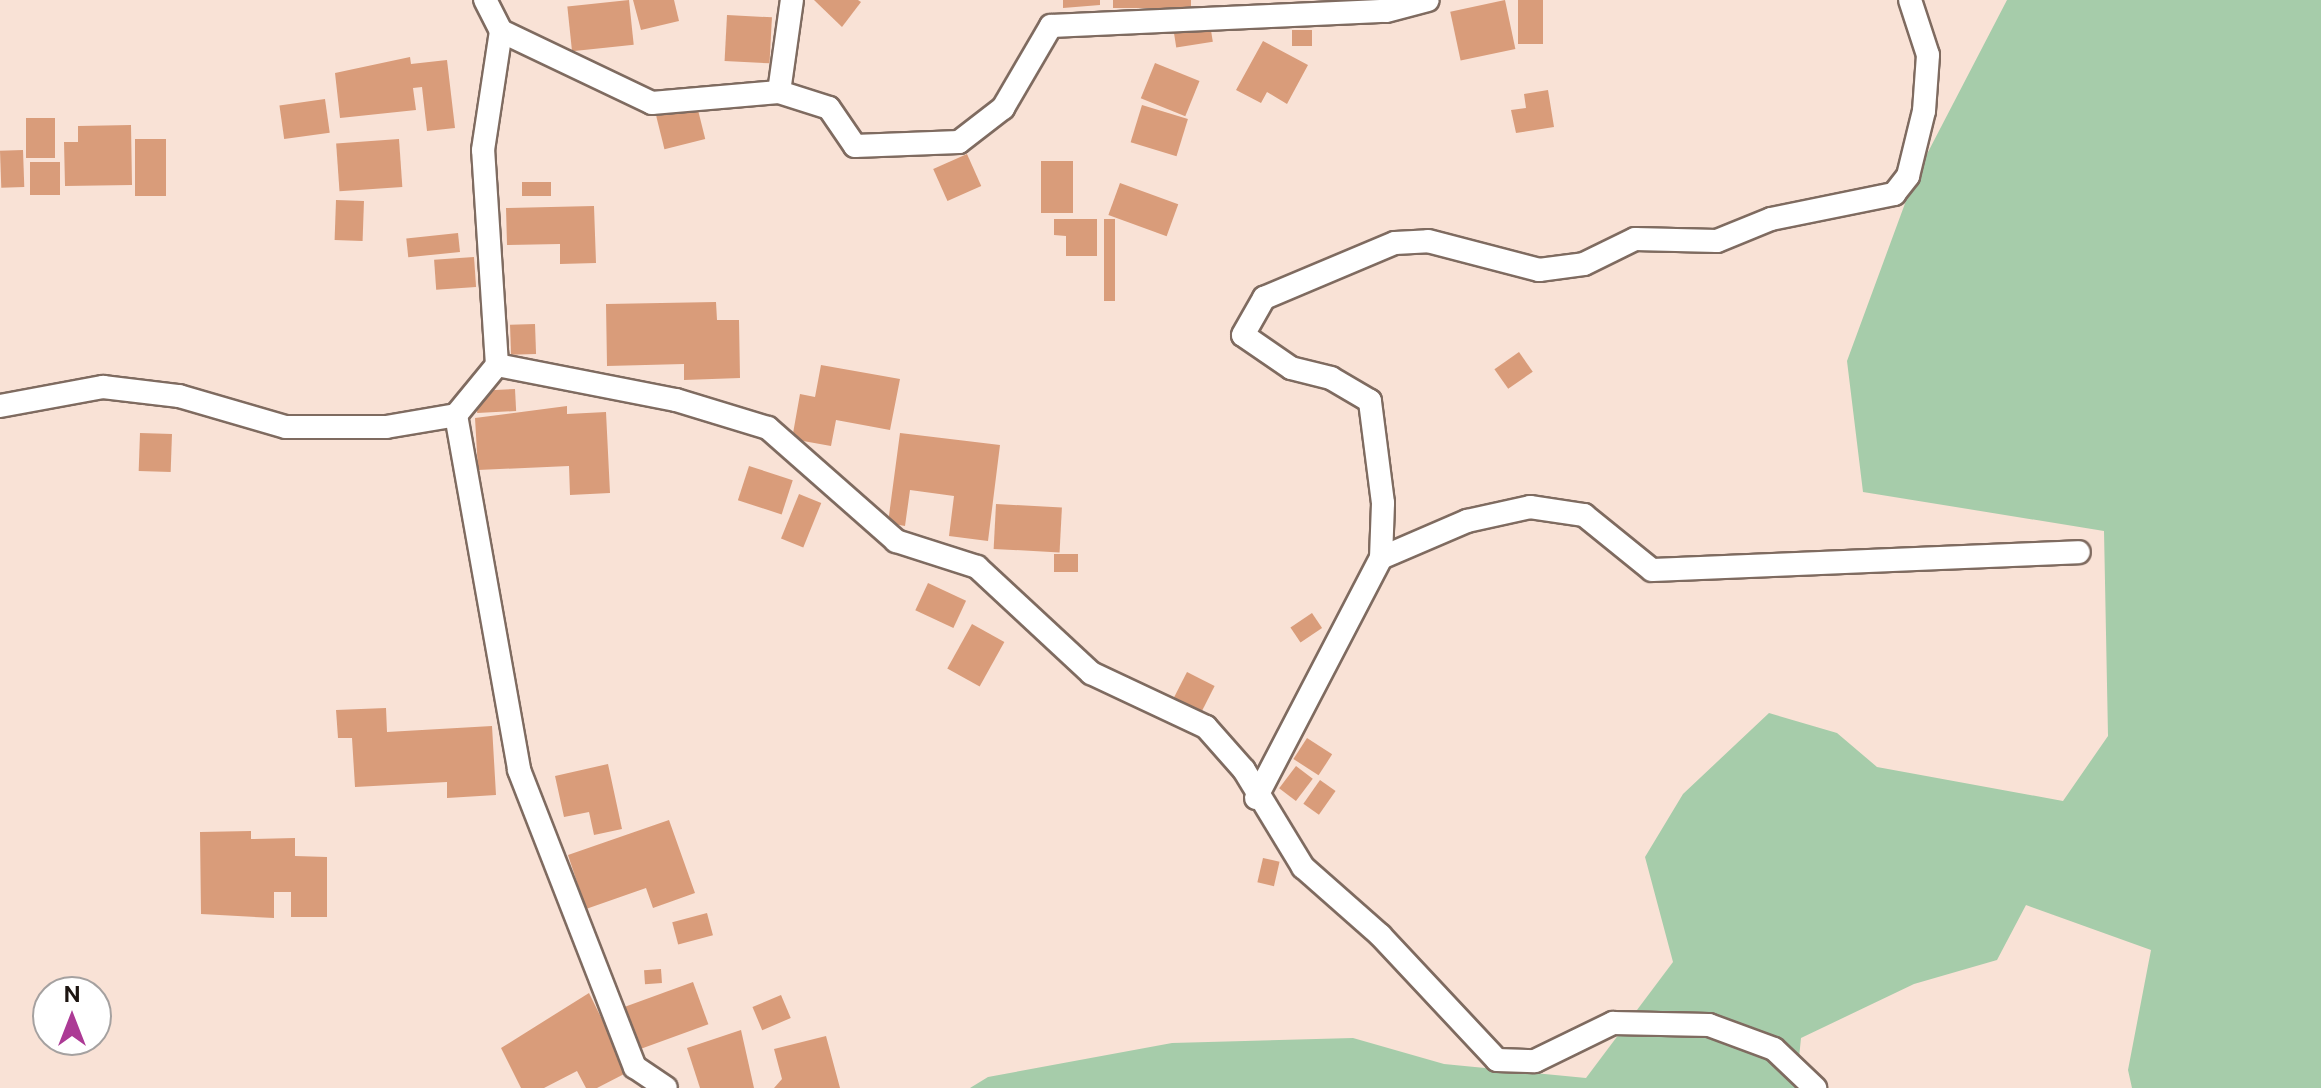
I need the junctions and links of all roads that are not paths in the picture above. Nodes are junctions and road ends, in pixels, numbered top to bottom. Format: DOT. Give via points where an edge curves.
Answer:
graph roads {
  1 [pos="485,0"];
  2 [pos="792,0"];
  3 [pos="1428,0"];
  4 [pos="1910,0"];
  5 [pos="1244,9"];
  6 [pos="501,31"];
  7 [pos="779,92"];
  8 [pos="497,365"];
  9 [pos="0,406"];
  10 [pos="456,415"];
  11 [pos="2079,552"];
  12 [pos="1381,558"];
  13 [pos="1256,798"];
  14 [pos="666,1088"];
  15 [pos="1815,1088"];
  1 -- 6 [label="street"];
  2 -- 7 [label="street"];
  3 -- 5 [label="street" via="1386,11"];
  4 -- 12 [label="street" via="1928,55 1924,111 1908,176 1894,194 1771,219 1717,241 1635,239 1584,264 1539,270 1428,241 1395,243 1264,298 1243,335 1291,368 1331,378 1370,401 1383,503"];
  5 -- 7 [label="street" via="1051,26 1003,108 959,142 855,146 829,108"];
  6 -- 7 [label="street" via="652,103"];
  6 -- 8 [label="street" via="483,150"];
  8 -- 10 [label="street"];
  8 -- 13 [label="street" via="676,400 768,428 896,541 977,567 1091,673 1206,727 1244,770"];
  9 -- 10 [label="street" via="103,387 179,396 286,427 386,427"];
  10 -- 14 [label="street" via="519,770 635,1067"];
  11 -- 12 [label="street" via="1652,570 1584,515 1530,507 1467,521"];
  12 -- 13 [label="street"];
  13 -- 15 [label="street" via="1303,867 1380,935 1497,1060 1535,1061 1613,1023 1709,1025 1774,1049"];
}
